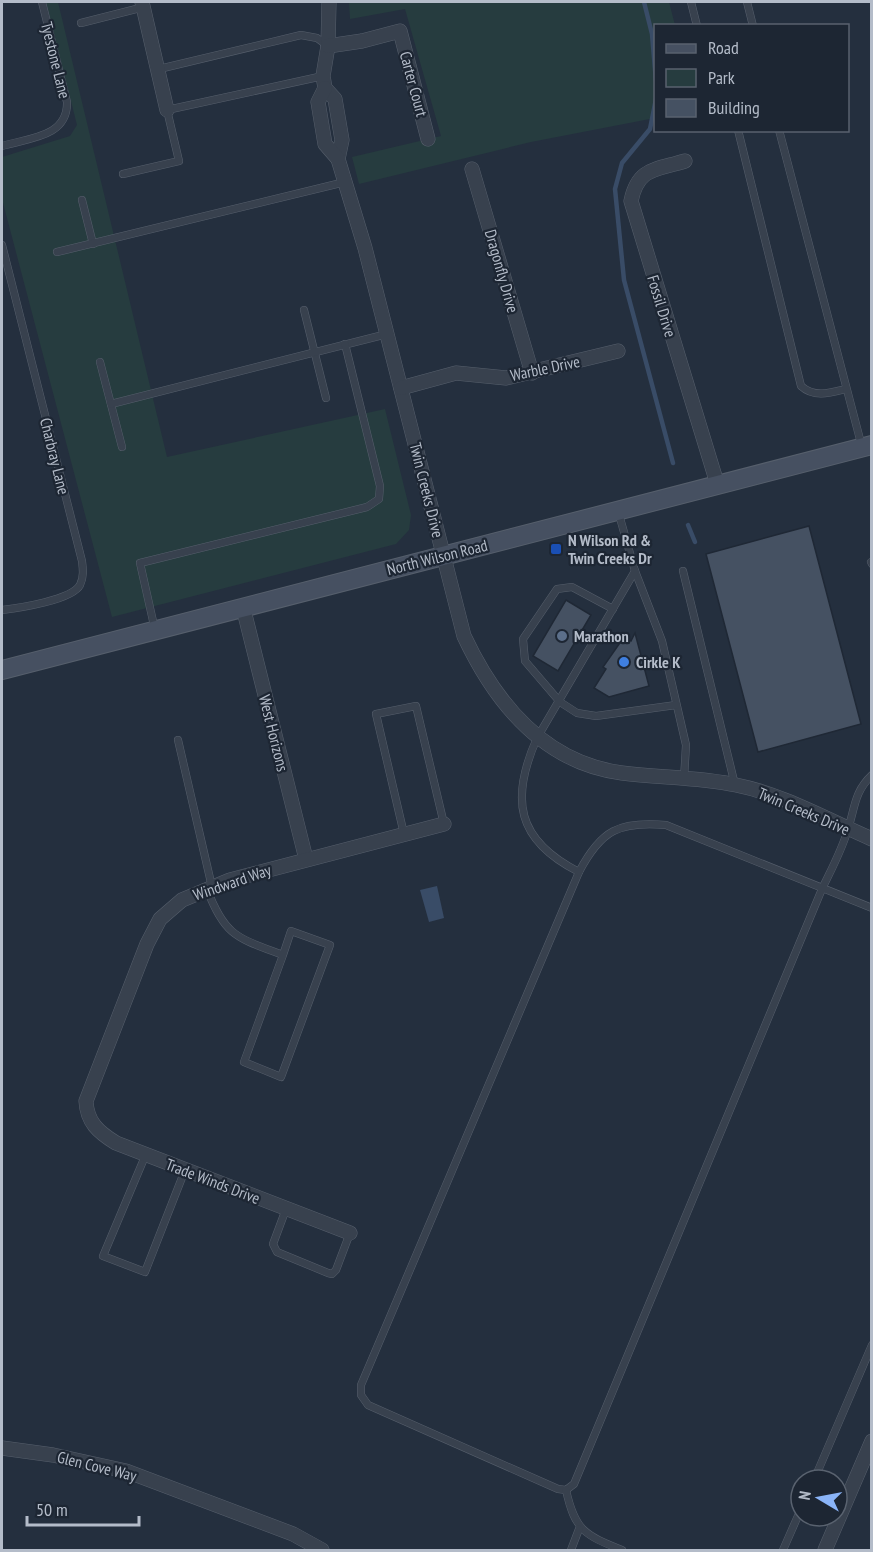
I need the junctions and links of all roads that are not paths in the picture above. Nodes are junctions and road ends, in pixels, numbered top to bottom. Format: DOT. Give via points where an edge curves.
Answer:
graph roads {
  1 [pos="42,2"];
  2 [pos="329,2"];
  3 [pos="691,2"];
  4 [pos="747,2"];
  5 [pos="143,4"];
  6 [pos="81,23"];
  7 [pos="696,24"];
  8 [pos="752,24"];
  9 [pos="327,46"];
  10 [pos="159,69"];
  11 [pos="324,82"];
  12 [pos="168,110"];
  13 [pos="738,132"];
  14 [pos="780,132"];
  15 [pos="428,139"];
  16 [pos="2,146"];
  17 [pos="685,161"];
  18 [pos="472,168"];
  19 [pos="123,174"];
  20 [pos="345,183"];
  21 [pos="82,200"];
  22 [pos="93,244"];
  23 [pos="2,245"];
  24 [pos="57,252"];
  25 [pos="304,310"];
  26 [pos="387,334"];
  27 [pos="345,344"];
  28 [pos="618,351"];
  29 [pos="315,352"];
  30 [pos="100,362"];
  31 [pos="532,373"];
  32 [pos="401,388"];
  33 [pos="846,388"];
  34 [pos="326,398"];
  35 [pos="111,404"];
  36 [pos="867,446"];
  37 [pos="122,447"];
  38 [pos="717,483"];
  39 [pos="618,511"];
  40 [pos="444,555"];
  41 [pos="635,571"];
  42 [pos="682,571"];
  43 [pos="243,607"];
  44 [pos="613,609"];
  45 [pos="2,610"];
  46 [pos="155,630"];
  47 [pos="2,669"];
  48 [pos="560,702"];
  49 [pos="676,705"];
  50 [pos="537,738"];
  51 [pos="178,740"];
  52 [pos="872,775"];
  53 [pos="684,778"];
  54 [pos="735,784"];
  55 [pos="444,824"];
  56 [pos="848,829"];
  57 [pos="404,834"];
  58 [pos="872,839"];
  59 [pos="306,859"];
  60 [pos="579,872"];
  61 [pos="210,888"];
  62 [pos="822,889"];
  63 [pos="872,908"];
  64 [pos="283,955"];
  65 [pos="87,1114"];
  66 [pos="146,1154"];
  67 [pos="185,1170"];
  68 [pos="286,1209"];
  69 [pos="350,1233"];
  70 [pos="872,1345"];
  71 [pos="872,1441"];
  72 [pos="2,1448"];
  73 [pos="819,1468"];
  74 [pos="866,1468"];
  75 [pos="567,1490"];
  76 [pos="793,1528"];
  77 [pos="579,1529"];
  78 [pos="322,1551"];
  79 [pos="571,1551"];
  80 [pos="622,1551"];
  81 [pos="783,1551"];
  82 [pos="825,1551"];
  1 -- 16 [label="lane, Tyestone Lane" via="68,114 56,131"];
  2 -- 9 [label="street"];
  3 -- 7 [label="lane"];
  4 -- 8 [label="lane"];
  5 -- 6 [label="lane"];
  5 -- 10 [label="street"];
  9 -- 10 [label="lane" via="317,38 301,35"];
  9 -- 11 [label="street"];
  9 -- 15 [label="street, Carter Court" via="400,30"];
  10 -- 12 [label="street"];
  11 -- 12 [label="lane"];
  11 -- 20 [label="street, Twin Creeks Drive" via="335,99 342,140 338,159"];
  12 -- 19 [label="lane" via="179,161"];
  13 -- 33 [label="lane" via="801,386 808,392 824,394"];
  14 -- 33 [label="lane"];
  17 -- 38 [label="street, Fossil Drive" via="643,174 637,180 631,201"];
  18 -- 31 [label="street, Dragonfly Drive"];
  20 -- 22 [label="lane"];
  20 -- 26 [label="street, Twin Creeks Drive"];
  21 -- 22 [label="lane"];
  22 -- 24 [label="lane"];
  23 -- 45 [label="lane, Charbray Lane" via="83,575 69,596"];
  25 -- 29 [label="lane"];
  26 -- 27 [label="lane"];
  26 -- 32 [label="street, Twin Creeks Drive"];
  27 -- 29 [label="lane"];
  27 -- 46 [label="lane" via="380,486 379,499 367,507 140,563"];
  28 -- 31 [label="street, Warble Drive"];
  29 -- 34 [label="lane"];
  29 -- 35 [label="lane"];
  30 -- 35 [label="lane"];
  31 -- 32 [label="street, Warble Drive" via="506,378 456,373"];
  32 -- 40 [label="street, Twin Creeks Drive"];
  33 -- 36 [label="lane"];
  35 -- 37 [label="lane"];
  36 -- 38 [label="main road, North Wilson Road"];
  38 -- 39 [label="main road, North Wilson Road"];
  39 -- 40 [label="main road, North Wilson Road"];
  39 -- 41 [label="lane"];
  40 -- 43 [label="main road, North Wilson Road"];
  40 -- 50 [label="street, Twin Creeks Drive" via="464,636 478,667 513,716"];
  41 -- 44 [label="lane"];
  41 -- 49 [label="lane" via="662,641"];
  42 -- 54 [label="lane"];
  43 -- 46 [label="main road, North Wilson Road"];
  43 -- 59 [label="street, West Horizons"];
  44 -- 48 [label="lane"];
  44 -- 48 [label="lane" via="572,588 557,590 523,639 525,661"];
  46 -- 47 [label="main road, North Wilson Road"];
  48 -- 49 [label="lane" via="577,713 596,717"];
  48 -- 50 [label="lane"];
  49 -- 53 [label="lane" via="686,745"];
  50 -- 53 [label="street, Twin Creeks Drive" via="596,768"];
  50 -- 60 [label="lane" via="525,764 520,801 542,846 553,858"];
  51 -- 61 [label="lane"];
  52 -- 56 [label="lane" via="853,800"];
  53 -- 54 [label="street, Twin Creeks Drive"];
  54 -- 56 [label="street, Twin Creeks Drive"];
  55 -- 57 [label="street, Windward Way"];
  55 -- 57 [label="lane" via="416,706 376,714"];
  56 -- 58 [label="street, Twin Creeks Drive"];
  56 -- 62 [label="lane"];
  57 -- 59 [label="street, Windward Way"];
  59 -- 61 [label="street, Windward Way"];
  60 -- 62 [label="lane" via="592,848 606,834 639,823 666,825"];
  60 -- 75 [label="lane" via="362,1385 362,1395 375,1411"];
  61 -- 64 [label="lane" via="215,909 229,930 238,938"];
  61 -- 65 [label="street, Windward Way" via="182,900 160,918 90,1088"];
  62 -- 63 [label="lane"];
  62 -- 75 [label="lane" via="574,1484"];
  64 -- 64 [label="lane" via="291,931 330,945 280,1077 243,1062"];
  65 -- 66 [label="street, Trade Winds Drive" via="98,1132"];
  66 -- 67 [label="street, Trade Winds Drive"];
  66 -- 67 [label="lane" via="103,1256 145,1272"];
  67 -- 68 [label="street, Trade Winds Drive"];
  68 -- 69 [label="street, Trade Winds Drive"];
  68 -- 69 [label="lane" via="273,1244 277,1252 328,1273 336,1270"];
  70 -- 73 [label="lane"];
  71 -- 74 [label="street"];
  72 -- 78 [label="street, Glen Cove Way" via="126,1471 293,1534"];
  74 -- 82 [label="street"];
  75 -- 77 [label="lane"];
  76 -- 81 [label="lane"];
  77 -- 79 [label="lane"];
  77 -- 80 [label="lane"];
}
